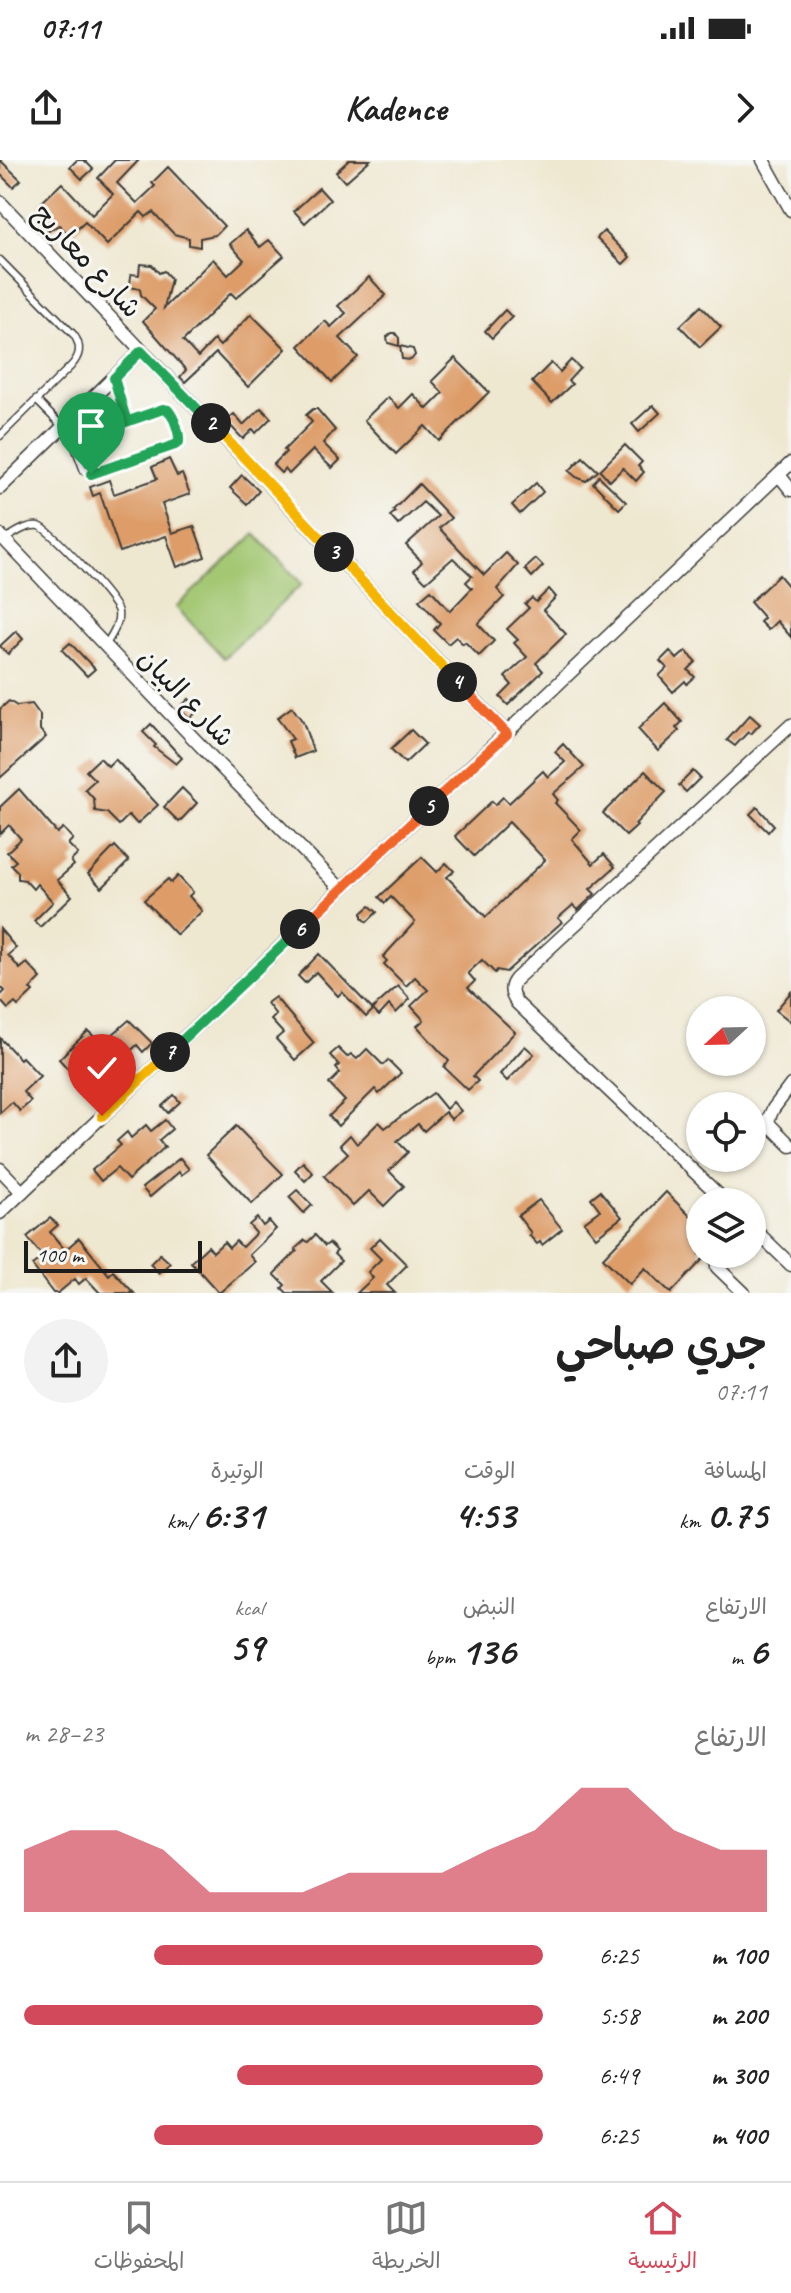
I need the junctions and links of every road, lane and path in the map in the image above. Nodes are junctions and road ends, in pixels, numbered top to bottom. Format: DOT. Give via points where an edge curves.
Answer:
graph roads {
  1 [pos="763,160"];
  2 [pos="0,202"];
  3 [pos="791,210"];
  4 [pos="0,260"];
  5 [pos="141,351"];
  6 [pos="114,378"];
  7 [pos="36,400"];
  8 [pos="126,422"];
  9 [pos="63,427"];
  10 [pos="0,436"];
  11 [pos="791,463"];
  12 [pos="779,475"];
  13 [pos="0,488"];
  14 [pos="791,490"];
  15 [pos="2,537"];
  16 [pos="105,646"];
  17 [pos="791,725"];
  18 [pos="507,734"];
  19 [pos="341,889"];
  20 [pos="791,1085"];
  21 [pos="791,1146"];
  22 [pos="0,1169"];
  23 [pos="711,1188"];
  24 [pos="22,1192"];
  25 [pos="0,1213"];
  26 [pos="766,1241"];
  27 [pos="791,1265"];
  28 [pos="718,1268"];
  29 [pos="744,1293"];
  1 -- 3 [label="street"];
  2 -- 5 [label="street, شارع معاريج"];
  4 -- 7 [label="lane" via="80,348 76,361"];
  5 -- 6 [label="street"];
  5 -- 18 [label="street, شارع معاريج"];
  6 -- 8 [label="lane"];
  6 -- 9 [label="street"];
  7 -- 9 [label="lane"];
  7 -- 10 [label="lane"];
  8 -- 8 [label="lane" via="77,441 84,471 95,473 180,440 168,410"];
  9 -- 13 [label="street"];
  11 -- 12 [label="street"];
  12 -- 14 [label="street"];
  12 -- 18 [label="street"];
  15 -- 16 [label="street, شارع البيان"];
  15 -- 16 [label="lane" via="38,526 60,543 116,605 119,617"];
  16 -- 19 [label="street, شارع البيان"];
  17 -- 23 [label="street" via="511,989 517,1003"];
  18 -- 19 [label="street"];
  19 -- 24 [label="street"];
  20 -- 21 [label="street" via="768,1120"];
  22 -- 24 [label="street"];
  24 -- 25 [label="street"];
  26 -- 27 [label="street"];
  28 -- 29 [label="street"];
}
